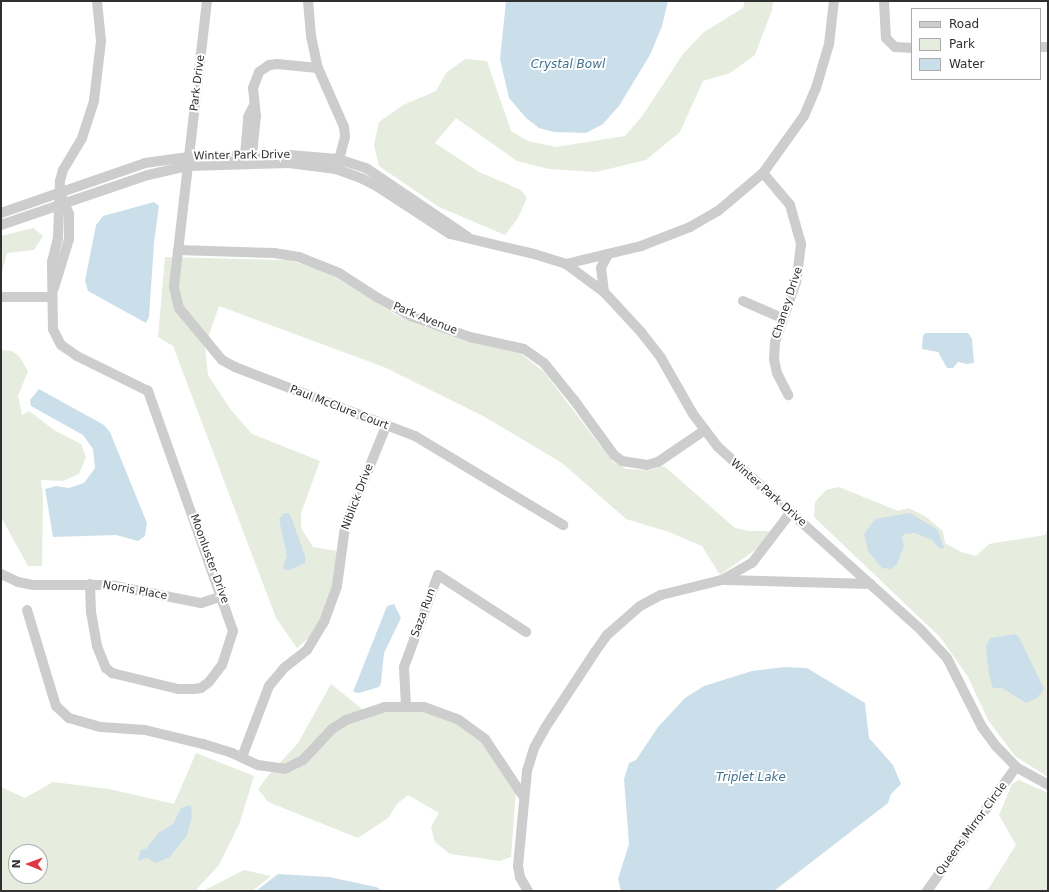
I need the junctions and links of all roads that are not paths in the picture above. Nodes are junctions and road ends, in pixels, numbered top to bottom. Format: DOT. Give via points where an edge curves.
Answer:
graph roads {
  1 [pos="98,1"];
  2 [pos="207,1"];
  3 [pos="308,1"];
  4 [pos="834,1"];
  5 [pos="884,1"];
  6 [pos="911,48"];
  7 [pos="318,68"];
  8 [pos="249,154"];
  9 [pos="188,161"];
  10 [pos="337,164"];
  11 [pos="763,172"];
  12 [pos="59,193"];
  13 [pos="61,204"];
  14 [pos="1,213"];
  15 [pos="1,225"];
  16 [pos="58,238"];
  17 [pos="68,242"];
  18 [pos="178,250"];
  19 [pos="608,254"];
  20 [pos="566,264"];
  21 [pos="604,292"];
  22 [pos="1,296"];
  23 [pos="51,297"];
  24 [pos="743,301"];
  25 [pos="782,318"];
  26 [pos="788,395"];
  27 [pos="386,426"];
  28 [pos="705,430"];
  29 [pos="791,512"];
  30 [pos="563,525"];
  31 [pos="1,574"];
  32 [pos="722,580"];
  33 [pos="90,584"];
  34 [pos="871,584"];
  35 [pos="223,596"];
  36 [pos="27,610"];
  37 [pos="526,632"];
  38 [pos="406,706"];
  39 [pos="242,757"];
  40 [pos="1016,767"];
  41 [pos="1048,785"];
  42 [pos="523,796"];
  43 [pos="528,891"];
  44 [pos="927,891"];
  1 -- 12 [label="street" via="100,41 94,100 82,138 63,170"];
  2 -- 9 [label="street, Park Drive"];
  3 -- 7 [label="street" via="311,36"];
  4 -- 11 [label="street" via="829,44 816,88 804,116"];
  5 -- 6 [label="street" via="883,29 891,44"];
  7 -- 8 [label="street" via="269,65 259,72 255,79 254,105 248,117"];
  7 -- 10 [label="street" via="344,127 345,137"];
  8 -- 9 [label="street, Winter Park Drive"];
  8 -- 10 [label="street, Winter Park Drive"];
  9 -- 10 [label="street, Winter Park Drive"];
  9 -- 12 [label="street, Winter Park Drive" via="146,163"];
  9 -- 13 [label="street, Winter Park Drive"];
  9 -- 18 [label="street"];
  10 -- 20 [label="street, Winter Park Drive" via="383,178 468,237"];
  11 -- 19 [label="street" via="718,211 690,227 666,238"];
  11 -- 25 [label="street, Chaney Drive" via="790,205 801,244 796,282"];
  12 -- 13 [label="street"];
  12 -- 14 [label="street, Winter Park Drive"];
  13 -- 15 [label="street, Winter Park Drive"];
  13 -- 16 [label="street, Moonluster Drive"];
  13 -- 17 [label="street, Moonluster Drive" via="69,214"];
  16 -- 17 [label="street"];
  16 -- 23 [label="street, Moonluster Drive" via="52,262"];
  17 -- 23 [label="street, Moonluster Drive"];
  18 -- 27 [label="street, Paul McClure Court" via="175,299 179,308 222,360"];
  18 -- 28 [label="street, Park Avenue" via="274,253 299,257 328,267 378,298 424,321 470,337 524,349 544,363 622,461 646,465 658,462"];
  19 -- 20 [label="street"];
  19 -- 21 [label="street" via="601,268"];
  20 -- 21 [label="street, Winter Park Drive"];
  21 -- 28 [label="street, Winter Park Drive" via="661,358"];
  22 -- 23 [label="street"];
  23 -- 35 [label="street, Moonluster Drive" via="53,329 61,345 77,356 148,391"];
  24 -- 25 [label="street"];
  25 -- 26 [label="street, Chaney Drive" via="775,342 774,359 777,373"];
  27 -- 30 [label="street, Paul McClure Court" via="415,436"];
  27 -- 39 [label="street, Niblick Drive" via="345,527 337,586 324,622 307,650 284,668 270,686"];
  28 -- 29 [label="street, Winter Park Drive" via="730,460"];
  29 -- 32 [label="street" via="752,562"];
  29 -- 34 [label="street, Winter Park Drive"];
  31 -- 33 [label="street, Norris Place" via="18,582 34,585"];
  32 -- 34 [label="street"];
  32 -- 42 [label="street" via="661,595 640,606 607,635 559,704 534,748"];
  33 -- 35 [label="street, Norris Place" via="110,585 201,603"];
  33 -- 35 [label="street, Moonluster Drive" via="91,612 97,646 106,668 112,672 178,689 201,688 222,665 233,631"];
  34 -- 40 [label="street, Winter Park Drive" via="947,658 982,727"];
  36 -- 39 [label="street" via="56,706 69,718 101,727 145,730 203,744"];
  37 -- 38 [label="street, Saza Run" via="438,575 404,667"];
  38 -- 39 [label="street" via="385,707 346,720 332,729 295,766 272,769"];
  38 -- 42 [label="street" via="442,712 473,729 497,754"];
  40 -- 41 [label="street, Winter Park Drive"];
  40 -- 44 [label="street, Queens Mirror Circle"];
  42 -- 43 [label="street" via="518,866 520,877"];
}
